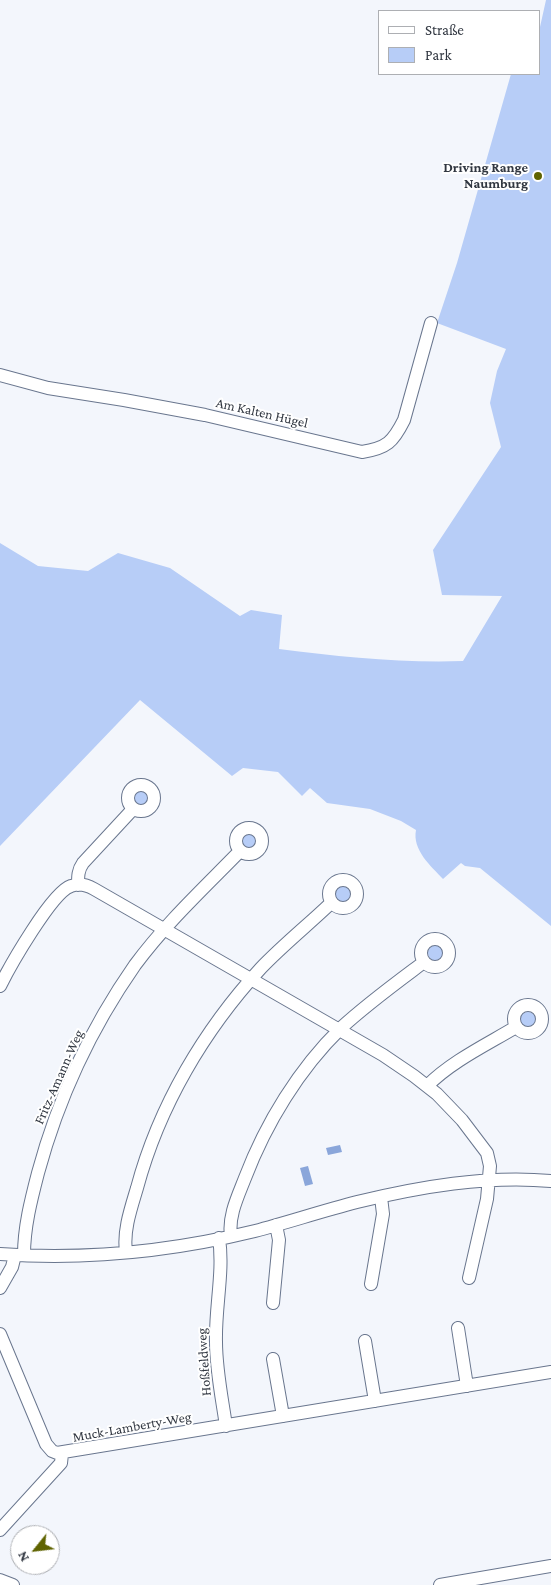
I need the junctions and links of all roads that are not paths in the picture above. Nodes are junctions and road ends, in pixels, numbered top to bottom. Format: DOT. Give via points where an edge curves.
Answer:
graph roads {
  1 [pos="431,323"];
  2 [pos="0,375"];
  3 [pos="133,809"];
  4 [pos="240,851"];
  5 [pos="78,885"];
  6 [pos="332,903"];
  7 [pos="164,929"];
  8 [pos="424,962"];
  9 [pos="252,979"];
  10 [pos="0,986"];
  11 [pos="516,1027"];
  12 [pos="340,1030"];
  13 [pos="427,1086"];
  14 [pos="490,1181"];
  15 [pos="551,1181"];
  16 [pos="381,1197"];
  17 [pos="276,1225"];
  18 [pos="225,1237"];
  19 [pos="126,1251"];
  20 [pos="0,1254"];
  21 [pos="19,1255"];
  22 [pos="469,1278"];
  23 [pos="371,1284"];
  24 [pos="0,1288"];
  25 [pos="273,1303"];
  26 [pos="458,1328"];
  27 [pos="0,1334"];
  28 [pos="365,1341"];
  29 [pos="273,1359"];
  30 [pos="551,1372"];
  31 [pos="467,1386"];
  32 [pos="375,1401"];
  33 [pos="282,1416"];
  34 [pos="226,1426"];
  35 [pos="62,1454"];
  36 [pos="0,1530"];
  37 [pos="551,1566"];
  38 [pos="0,1580"];
  39 [pos="13,1585"];
  40 [pos="440,1585"];
  1 -- 2 [label="street, Am Kalten Hügel" via="404,420 396,435 377,450 362,452 205,415 48,388"];
  3 -- 5 [label="street" via="83,864 78,874"];
  4 -- 7 [label="street, Fritz-Amann-Weg"];
  5 -- 7 [label="street" via="94,888"];
  5 -- 10 [label="street" via="66,888 56,898"];
  6 -- 9 [label="street"];
  7 -- 9 [label="street"];
  7 -- 21 [label="street, Fritz-Amann-Weg" via="117,994 71,1077 42,1157"];
  8 -- 12 [label="street, Hoßfeldweg"];
  9 -- 12 [label="street"];
  9 -- 19 [label="street" via="197,1052 167,1107 140,1174 125,1238"];
  11 -- 13 [label="street" via="458,1061"];
  12 -- 13 [label="street" via="400,1065"];
  12 -- 18 [label="street, Hoßfeldweg" via="288,1093 266,1131 237,1198"];
  13 -- 14 [label="street" via="462,1120 487,1153"];
  14 -- 15 [label="street"];
  14 -- 16 [label="street" via="438,1186"];
  14 -- 22 [label="street"];
  16 -- 17 [label="street"];
  16 -- 23 [label="street" via="383,1214"];
  17 -- 18 [label="street"];
  17 -- 25 [label="street" via="279,1240"];
  18 -- 19 [label="street"];
  18 -- 34 [label="street, Hoßfeldweg" via="216,1342"];
  19 -- 21 [label="street" via="68,1256"];
  20 -- 21 [label="street"];
  21 -- 24 [label="street"];
  26 -- 31 [label="street"];
  27 -- 35 [label="street, Muck-Lamberty-Weg" via="46,1444 52,1451"];
  28 -- 32 [label="street"];
  29 -- 33 [label="street"];
  30 -- 31 [label="street"];
  31 -- 32 [label="street"];
  32 -- 33 [label="street"];
  33 -- 34 [label="street"];
  34 -- 35 [label="street, Muck-Lamberty-Weg"];
  35 -- 36 [label="street" via="61,1463"];
  37 -- 40 [label="street"];
  38 -- 39 [label="street"];
}
